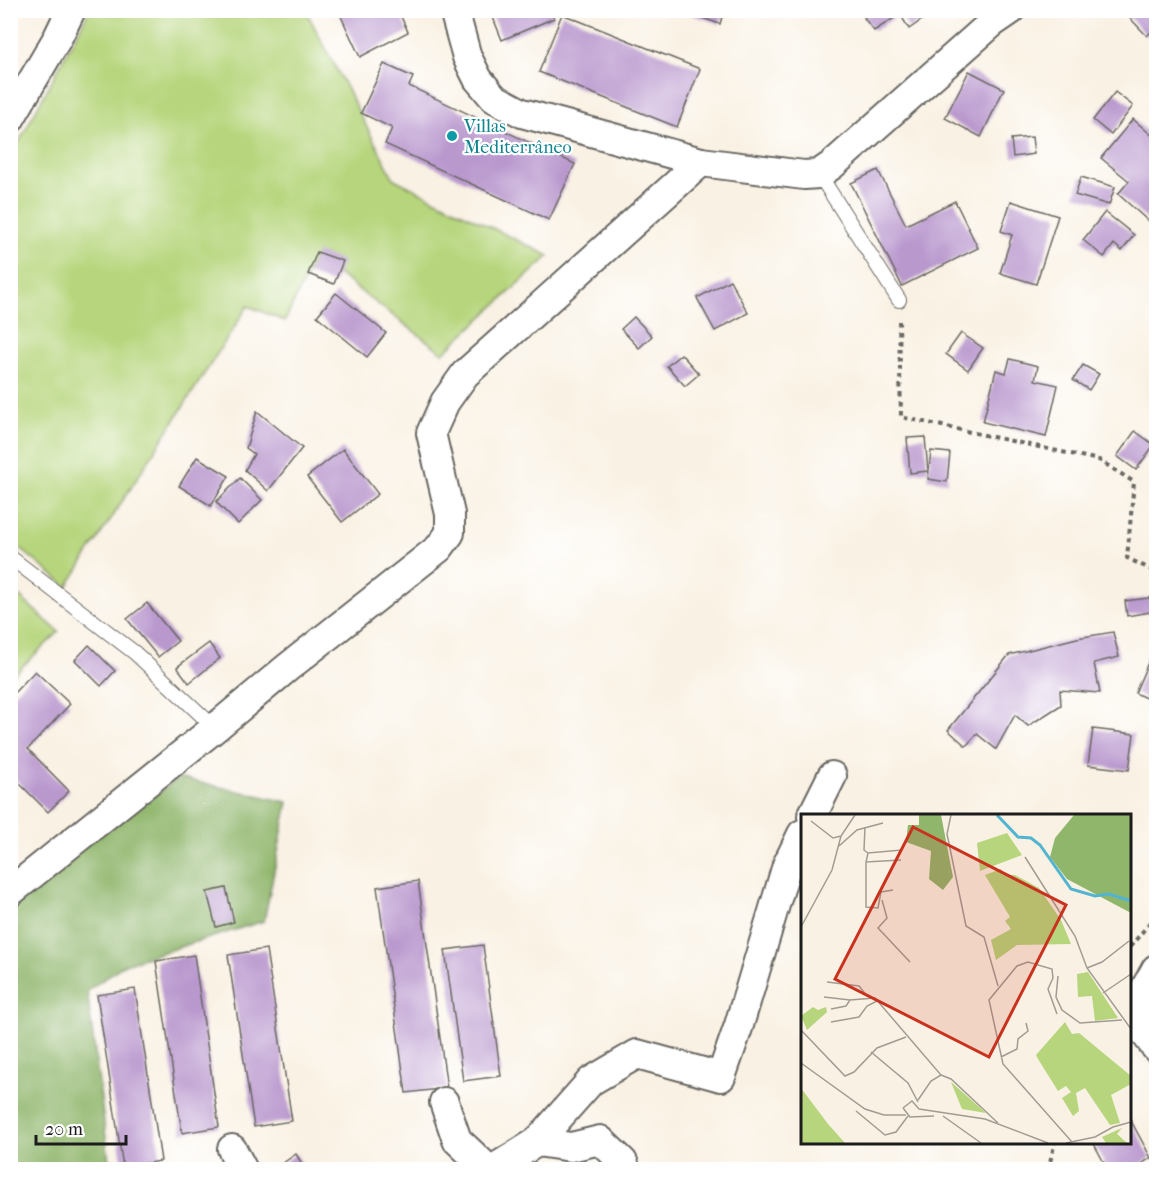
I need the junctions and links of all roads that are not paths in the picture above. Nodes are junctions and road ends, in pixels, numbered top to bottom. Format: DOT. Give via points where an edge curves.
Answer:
graph roads {
  1 [pos="71,10"];
  2 [pos="454,10"];
  3 [pos="1011,10"];
  4 [pos="10,119"];
  5 [pos="701,162"];
  6 [pos="819,174"];
  7 [pos="899,300"];
  8 [pos="10,557"];
  9 [pos="215,728"];
  10 [pos="832,776"];
  11 [pos="813,814"];
  12 [pos="801,836"];
  13 [pos="10,892"];
  14 [pos="1156,969"];
  15 [pos="1156,1048"];
  16 [pos="444,1102"];
  17 [pos="537,1142"];
  18 [pos="491,1170"];
  19 [pos="626,1170"];
  1 -- 4 [label="street"];
  2 -- 5 [label="street" via="467,57 494,98 522,113"];
  3 -- 6 [label="street"];
  5 -- 6 [label="street"];
  5 -- 9 [label="street" via="465,374 445,402 431,433 450,514 450,533 439,548"];
  6 -- 7 [label="lane"];
  8 -- 9 [label="lane" via="135,653"];
  9 -- 13 [label="street"];
  10 -- 11 [label="street"];
  12 -- 17 [label="street" via="787,865 721,1077 637,1054 591,1081"];
  14 -- 15 [label="street" via="1137,1014"];
  16 -- 18 [label="street" via="457,1140"];
  17 -- 18 [label="street"];
  17 -- 19 [label="street" via="571,1147 600,1140"];
}
